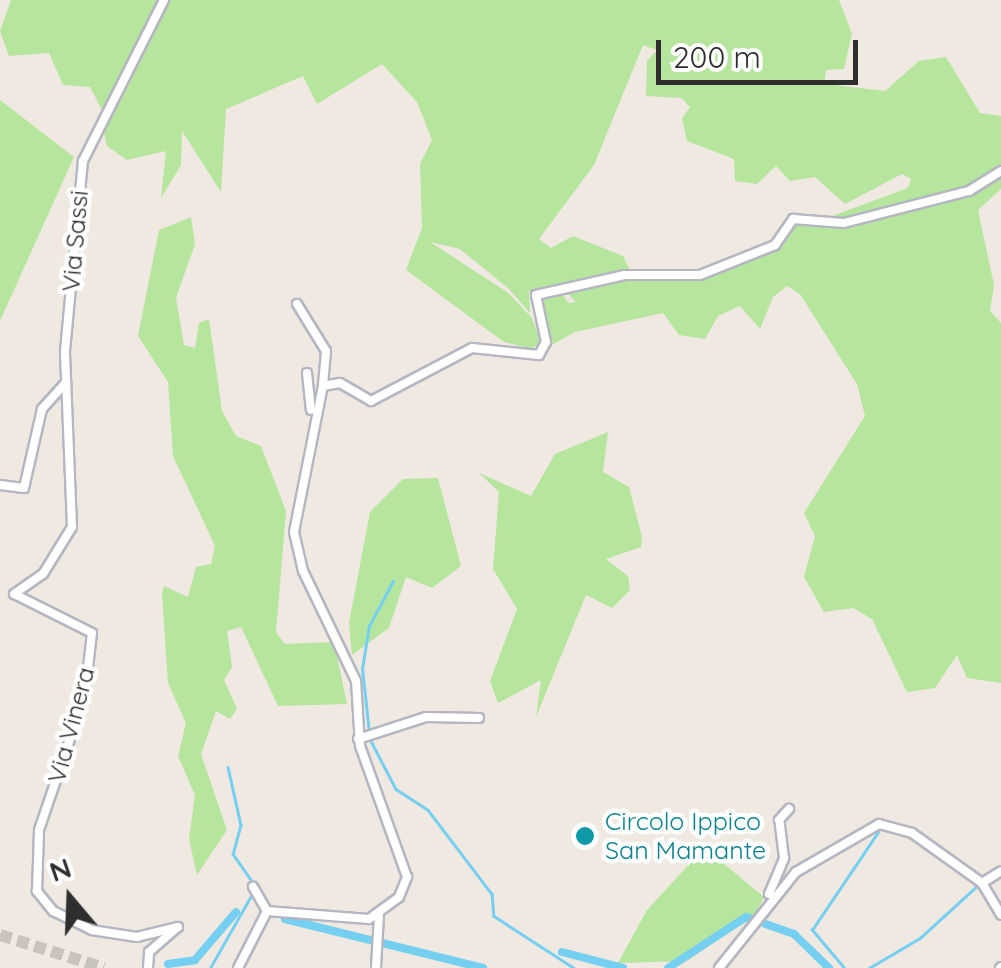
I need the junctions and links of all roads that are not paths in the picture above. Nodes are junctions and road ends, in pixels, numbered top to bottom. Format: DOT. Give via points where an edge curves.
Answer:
graph roads {
  1 [pos="164,0"];
  2 [pos="1001,171"];
  3 [pos="297,304"];
  4 [pos="307,373"];
  5 [pos="66,382"];
  6 [pos="324,386"];
  7 [pos="312,415"];
  8 [pos="0,485"];
  9 [pos="479,718"];
  10 [pos="358,740"];
  11 [pos="789,810"];
  12 [pos="1001,872"];
  13 [pos="982,883"];
  14 [pos="255,887"];
  15 [pos="768,898"];
  16 [pos="266,912"];
  17 [pos="379,915"];
  18 [pos="1001,915"];
  19 [pos="148,968"];
  20 [pos="238,968"];
  21 [pos="376,968"];
  22 [pos="718,968"];
  1 -- 5 [label="street, Via Sassi" via="83,161"];
  2 -- 6 [label="street" via="955,196 844,223 793,218 782,235 700,274 625,274 536,294 546,342 539,354 472,348 371,400 340,383"];
  3 -- 6 [label="street" via="326,351"];
  4 -- 7 [label="street"];
  5 -- 8 [label="street" via="42,409 24,488"];
  5 -- 19 [label="street, Via Vinera" via="72,527 43,574 14,594 92,634 85,695 39,830 36,888 52,911 92,930 137,937 178,927 149,952"];
  6 -- 7 [label="street"];
  7 -- 10 [label="street" via="294,532 303,571 356,681"];
  9 -- 10 [label="street" via="426,716"];
  10 -- 17 [label="street" via="407,860 402,893"];
  11 -- 15 [label="street" via="779,820 784,858"];
  12 -- 13 [label="street"];
  13 -- 15 [label="street" via="884,823 796,872"];
  13 -- 18 [label="street"];
  14 -- 16 [label="street"];
  15 -- 22 [label="street"];
  16 -- 17 [label="street" via="336,921"];
  16 -- 20 [label="street"];
  17 -- 21 [label="street"];
}
